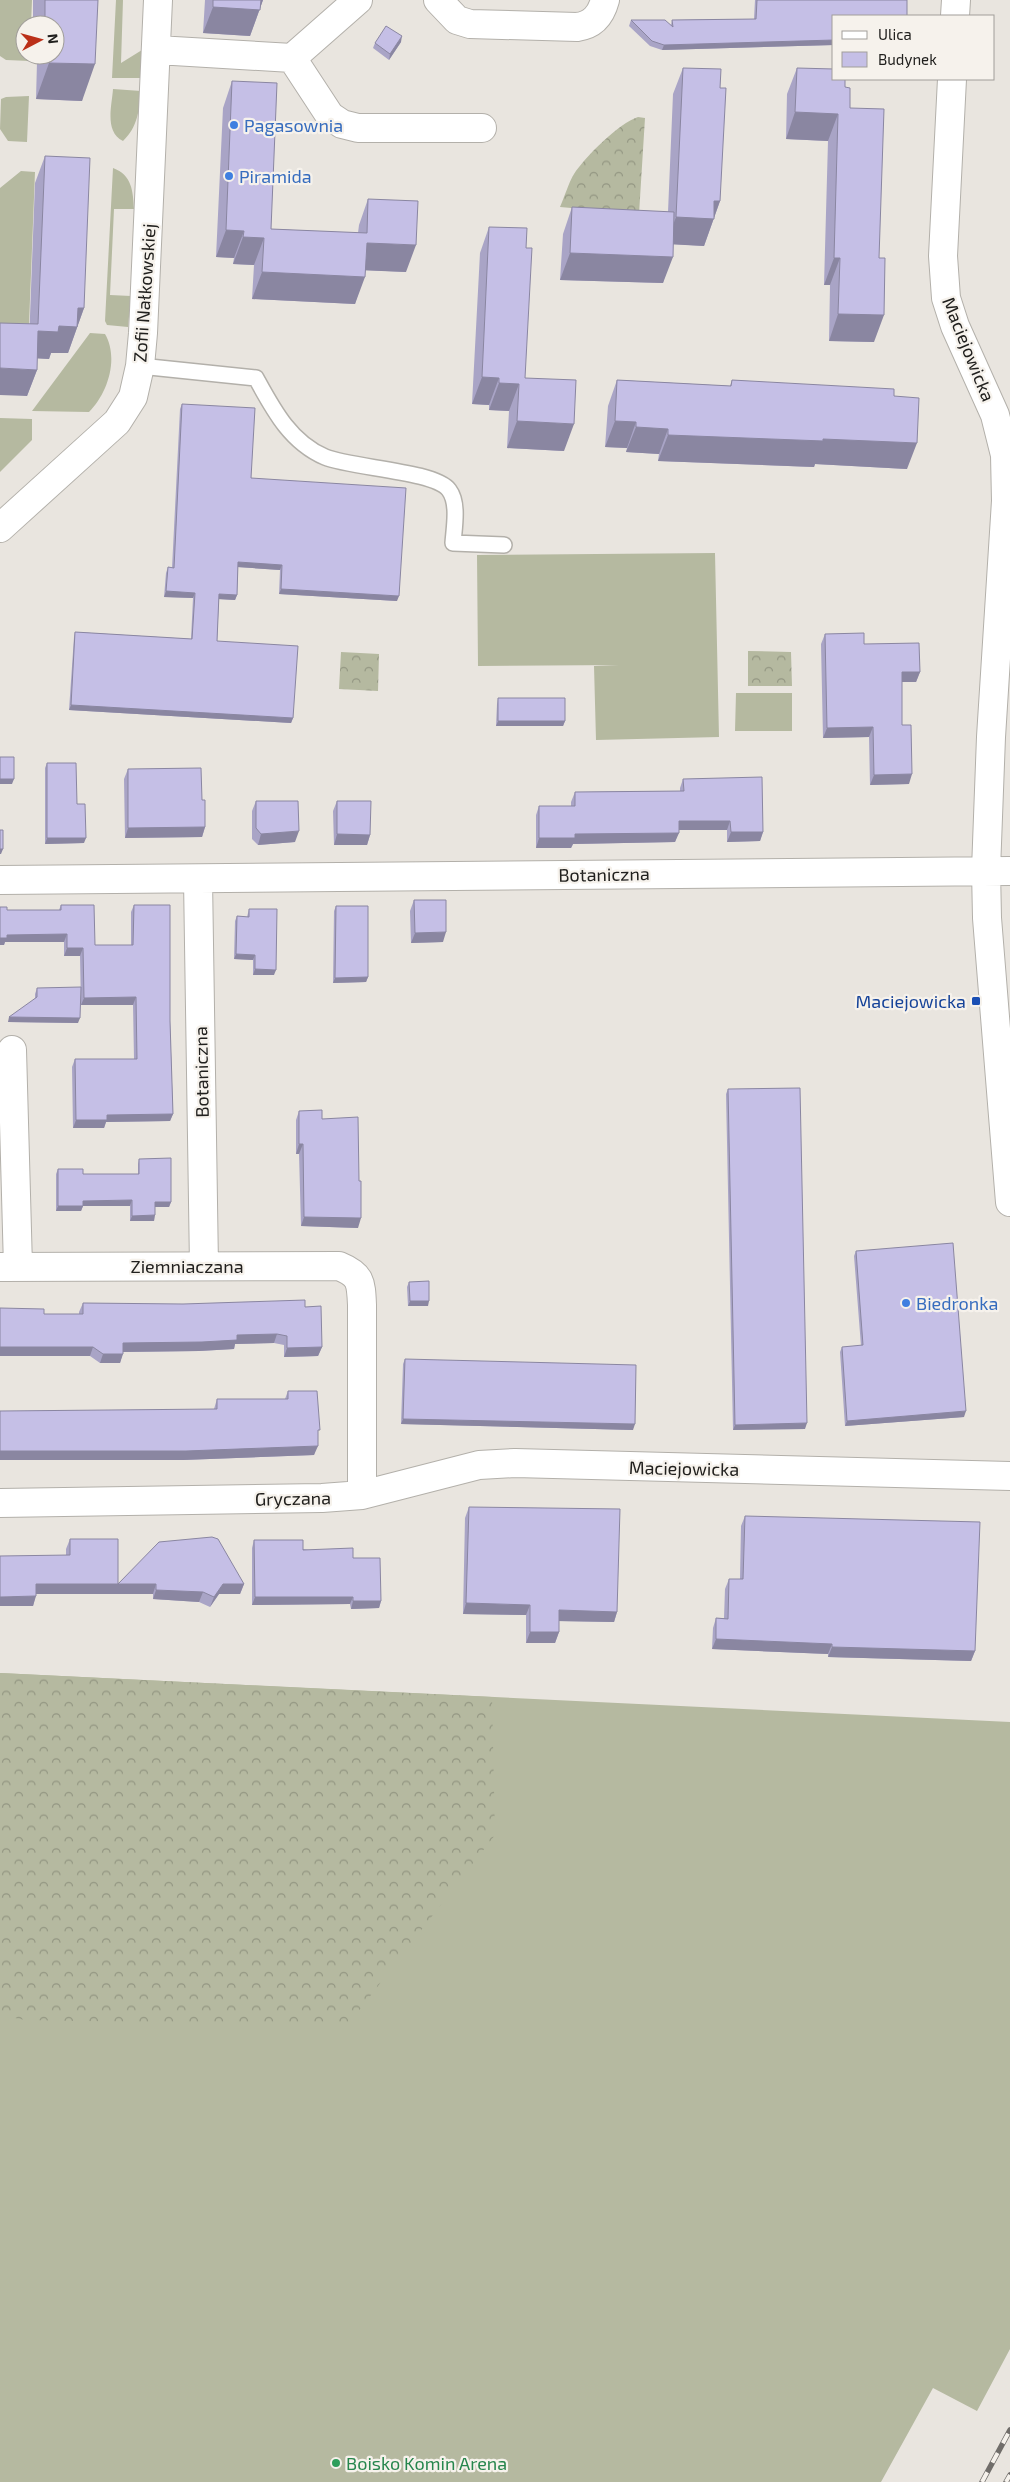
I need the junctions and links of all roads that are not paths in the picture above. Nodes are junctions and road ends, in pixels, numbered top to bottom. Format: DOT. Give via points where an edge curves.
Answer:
graph roads {
  1 [pos="158,0"];
  2 [pos="358,0"];
  3 [pos="438,0"];
  4 [pos="605,0"];
  5 [pos="956,0"];
  6 [pos="955,15"];
  7 [pos="157,50"];
  8 [pos="292,58"];
  9 [pos="952,80"];
  10 [pos="482,128"];
  11 [pos="140,366"];
  12 [pos="1008,501"];
  13 [pos="0,528"];
  14 [pos="504,544"];
  15 [pos="1000,738"];
  16 [pos="998,870"];
  17 [pos="198,879"];
  18 [pos="0,880"];
  19 [pos="12,1050"];
  20 [pos="1010,1202"];
  21 [pos="204,1266"];
  22 [pos="9,1267"];
  23 [pos="1010,1476"];
  24 [pos="362,1495"];
  25 [pos="0,1503"];
  1 -- 7 [label="street, Zofii Nałkowskiej"];
  2 -- 8 [label="street"];
  3 -- 4 [label="street" via="457,20 470,24 577,27 588,26 595,21"];
  5 -- 6 [label="street"];
  7 -- 8 [label="street"];
  7 -- 11 [label="street, Zofii Nałkowskiej"];
  8 -- 10 [label="street" via="330,116 342,124 358,128"];
  9 -- 12 [label="street, Maciejowicka" via="943,256 945,286 953,319 998,424 1005,455"];
  11 -- 13 [label="street, Zofii Nałkowskiej" via="133,397 117,422"];
  11 -- 14 [label="lane" via="256,378 278,418 296,437 324,456 435,480 449,490 455,506 453,543"];
  12 -- 15 [label="street, Maciejowicka"];
  15 -- 16 [label="street, Maciejowicka"];
  16 -- 17 [label="street, Botaniczna"];
  16 -- 20 [label="street, Maciejowicka" via="987,918"];
  17 -- 18 [label="street, Botaniczna"];
  17 -- 21 [label="street, Botaniczna"];
  19 -- 22 [label="street, Ziemniaczana"];
  21 -- 22 [label="street, Ziemniaczana"];
  21 -- 24 [label="street, Ziemniaczana" via="323,1265 339,1266 354,1272 361,1286 362,1304"];
  23 -- 24 [label="street, Maciejowicka" via="515,1463 480,1465"];
  24 -- 25 [label="street, Gryczana"];
}
